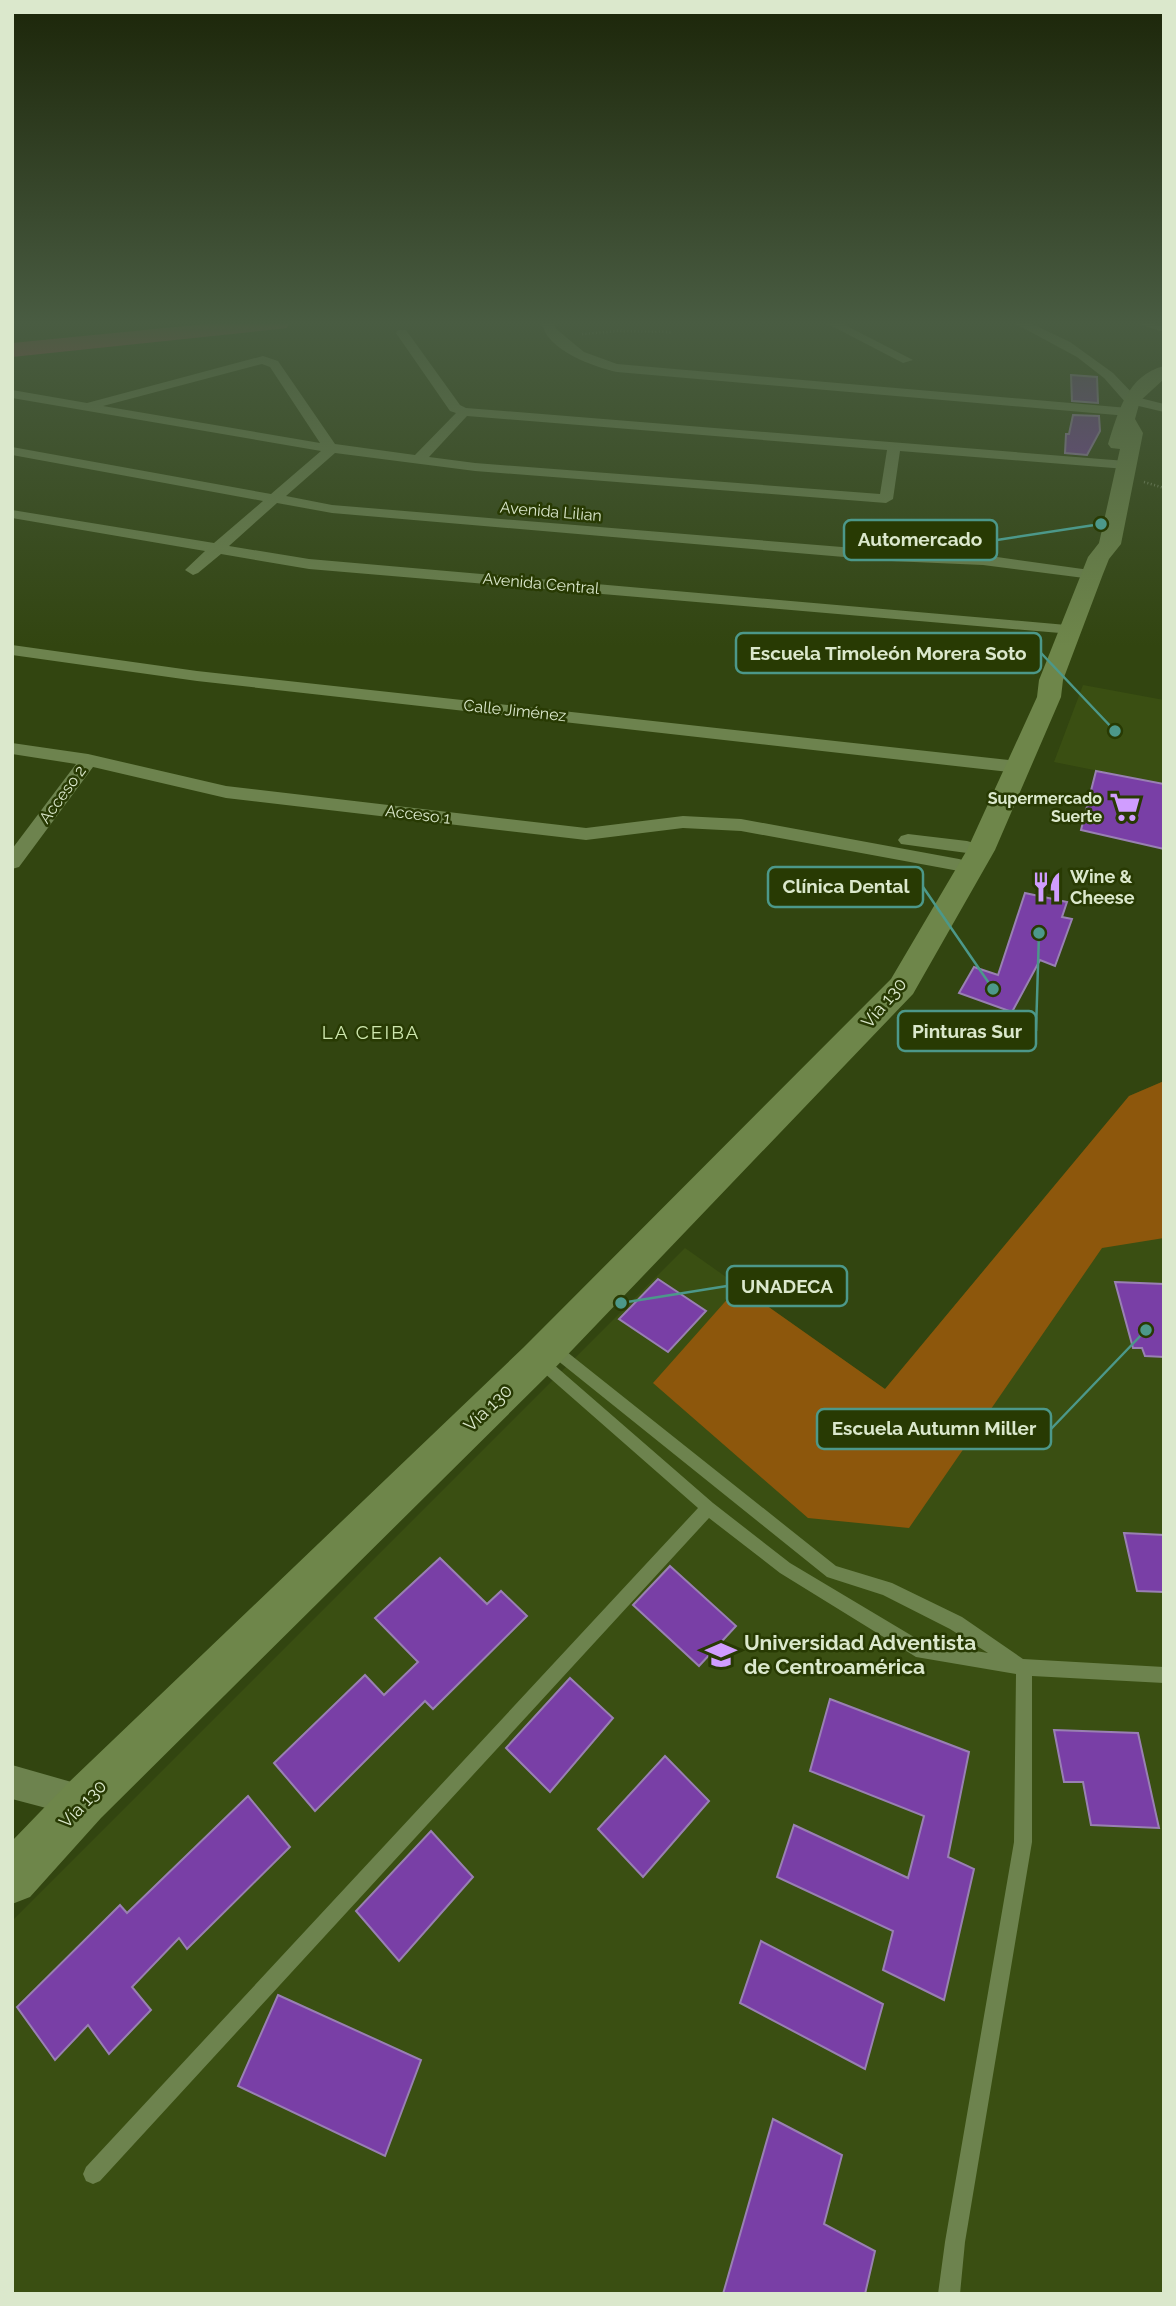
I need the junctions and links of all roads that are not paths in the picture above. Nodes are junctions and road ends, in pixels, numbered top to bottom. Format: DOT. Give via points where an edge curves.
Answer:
graph roads {
  1 [pos="223,431"];
  2 [pos="319,431"];
  3 [pos="445,431"];
  4 [pos="699,431"];
  5 [pos="1132,431"];
  6 [pos="894,446"];
  7 [pos="331,449"];
  8 [pos="12,451"];
  9 [pos="418,460"];
  10 [pos="1120,465"];
  11 [pos="274,500"];
  12 [pos="12,514"];
  13 [pos="214,549"];
  14 [pos="1095,566"];
  15 [pos="193,570"];
  16 [pos="1072,629"];
  17 [pos="12,650"];
  18 [pos="12,748"];
  19 [pos="88,760"];
  20 [pos="1012,766"];
  21 [pos="963,856"];
  22 [pos="12,863"];
  23 [pos="940,916"];
  24 [pos="544,1352"];
  25 [pos="708,1508"];
  26 [pos="922,1651"];
  27 [pos="1024,1667"];
  28 [pos="1164,1675"];
  29 [pos="12,1782"];
  30 [pos="84,1801"];
  31 [pos="12,1879"];
  32 [pos="93,2174"];
  33 [pos="948,2293"];
  1 -- 7 [label="street"];
  2 -- 7 [label="street"];
  3 -- 9 [label="street"];
  4 -- 6 [label="street"];
  5 -- 10 [label="main road, Vía 130"];
  6 -- 9 [label="street" via="886,499"];
  6 -- 10 [label="street"];
  7 -- 9 [label="street"];
  7 -- 11 [label="street"];
  8 -- 11 [label="street, Avenida Lilian"];
  10 -- 14 [label="main road, Vía 130" via="1114,531"];
  11 -- 13 [label="street"];
  11 -- 14 [label="street, Avenida Lilian" via="407,517 891,556"];
  12 -- 13 [label="street, Avenida Central"];
  13 -- 15 [label="street"];
  13 -- 16 [label="street, Avenida Central" via="309,564"];
  14 -- 16 [label="main road, Vía 130"];
  16 -- 20 [label="main road, Vía 130" via="1049,697"];
  17 -- 20 [label="street, Calle Jiménez" via="197,676"];
  18 -- 19 [label="street, Acceso 1"];
  19 -- 21 [label="street, Acceso 1" via="226,792 586,834 694,822 827,838 872,850"];
  19 -- 22 [label="street, Acceso 2"];
  20 -- 21 [label="main road, Vía 130"];
  20 -- 23 [label="main road, Vía 130" via="981,850"];
  21 -- 23 [label="main road, Vía 130"];
  23 -- 24 [label="main road, Vía 130" via="902,986"];
  24 -- 25 [label="lane"];
  24 -- 27 [label="lane" via="832,1572 886,1588 956,1623"];
  24 -- 30 [label="main road, Vía 130"];
  25 -- 26 [label="lane" via="785,1567"];
  25 -- 32 [label="lane"];
  26 -- 27 [label="lane"];
  27 -- 28 [label="lane"];
  27 -- 33 [label="lane" via="1023,1842"];
  29 -- 30 [label="street"];
  30 -- 31 [label="main road, Vía 130"];
}
